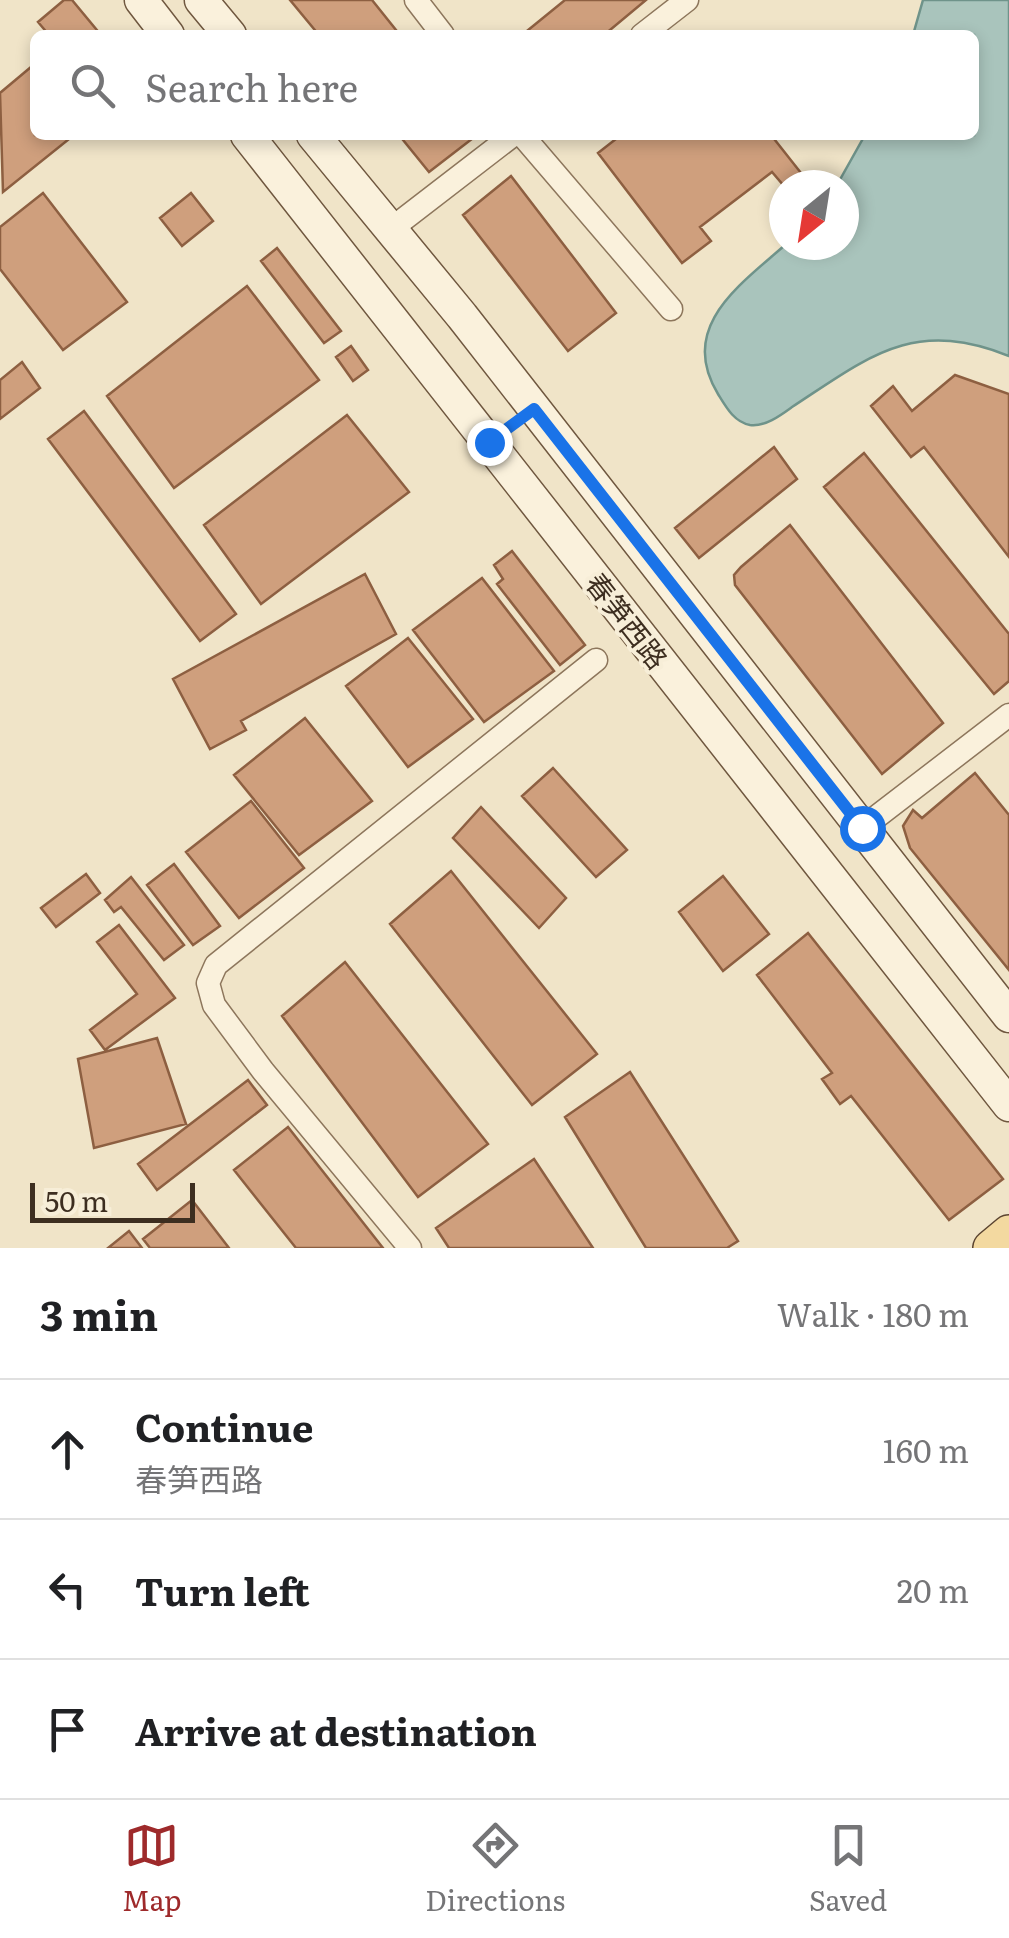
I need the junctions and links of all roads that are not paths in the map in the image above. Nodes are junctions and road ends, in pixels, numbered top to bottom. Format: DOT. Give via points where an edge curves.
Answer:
graph roads {
  1 [pos="140,0"];
  2 [pos="201,0"];
  3 [pos="416,0"];
  4 [pos="687,0"];
  5 [pos="164,30"];
  6 [pos="226,30"];
  7 [pos="439,30"];
  8 [pos="648,30"];
  9 [pos="251,140"];
  10 [pos="317,140"];
  11 [pos="507,140"];
  12 [pos="526,140"];
  13 [pos="391,230"];
  14 [pos="671,309"];
  15 [pos="534,409"];
  16 [pos="489,442"];
  17 [pos="596,660"];
  18 [pos="1009,715"];
  19 [pos="862,828"];
  20 [pos="1009,1016"];
  21 [pos="1009,1105"];
  22 [pos="1009,1234"];
  23 [pos="410,1248"];
  24 [pos="991,1248"];
  1 -- 5 [label="main road"];
  2 -- 6 [label="main road"];
  3 -- 7 [label="street"];
  4 -- 8 [label="street"];
  9 -- 16 [label="main road, 春笋西路"];
  10 -- 13 [label="main road, 春笋西路"];
  11 -- 13 [label="street"];
  12 -- 14 [label="street"];
  13 -- 15 [label="main road, 春笋西路"];
  15 -- 16 [label="main road"];
  15 -- 19 [label="main road, 春笋西路"];
  16 -- 21 [label="main road, 春笋西路"];
  17 -- 23 [label="street" via="216,965 208,983 214,1006"];
  18 -- 19 [label="street"];
  19 -- 20 [label="main road, 春笋西路"];
  22 -- 24 [label="main road"];
}
